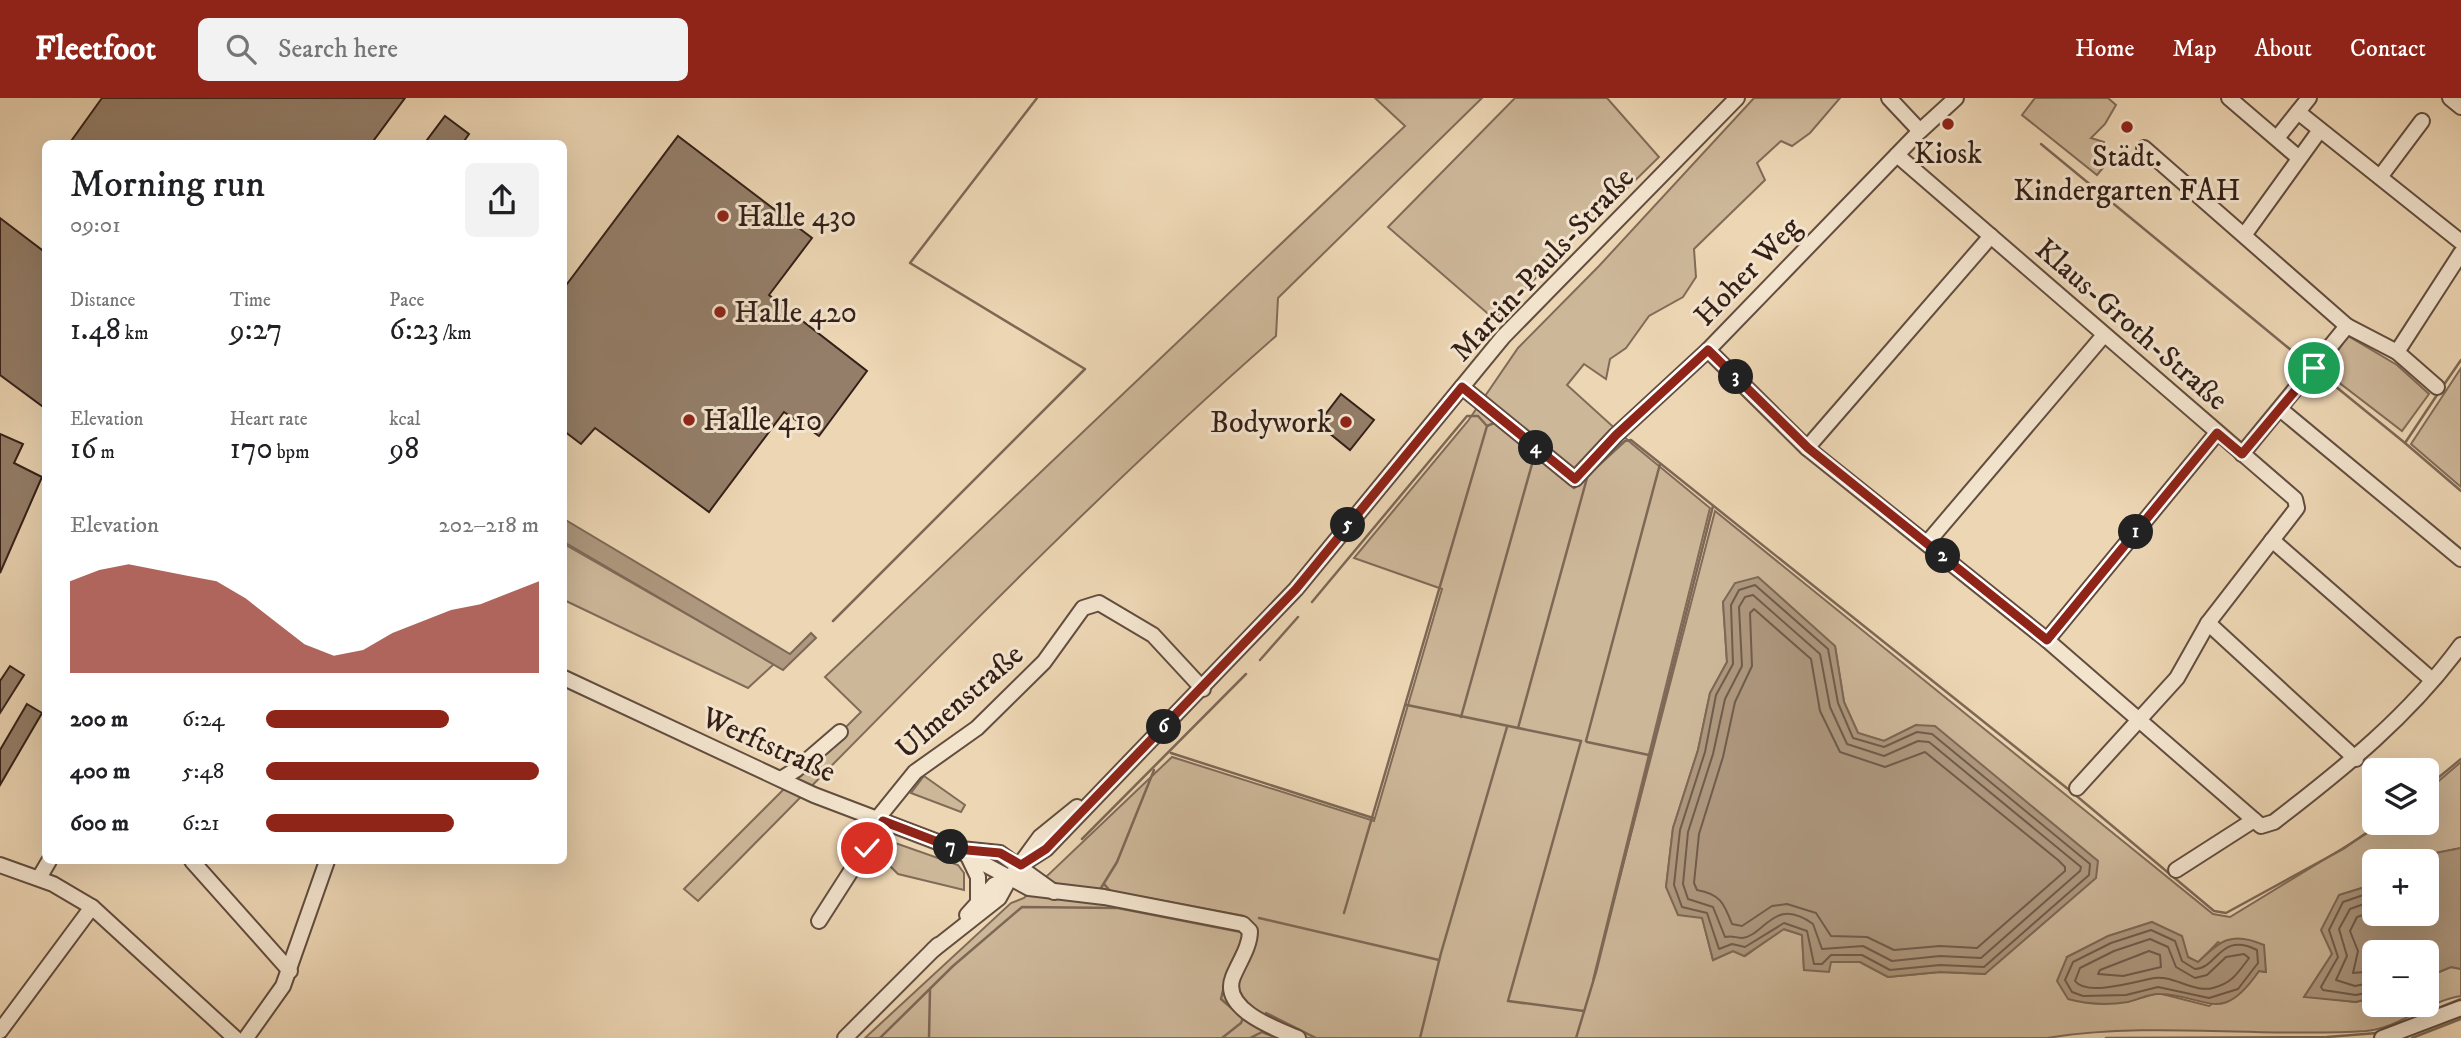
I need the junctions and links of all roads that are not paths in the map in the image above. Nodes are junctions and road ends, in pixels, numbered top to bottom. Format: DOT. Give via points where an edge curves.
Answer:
graph roads {
  1 [pos="1737,98"];
  2 [pos="1889,98"];
  3 [pos="1956,98"];
  4 [pos="2229,98"];
  5 [pos="2309,98"];
  6 [pos="2450,98"];
  7 [pos="2461,107"];
  8 [pos="2298,112"];
  9 [pos="2422,121"];
  10 [pos="2320,130"];
  11 [pos="1920,131"];
  12 [pos="2277,138"];
  13 [pos="2144,148"];
  14 [pos="1897,155"];
  15 [pos="2299,158"];
  16 [pos="2380,177"];
  17 [pos="2245,234"];
  18 [pos="1991,236"];
  19 [pos="2461,242"];
  20 [pos="2461,253"];
  21 [pos="2347,326"];
  22 [pos="2104,335"];
  23 [pos="1708,350"];
  24 [pos="2397,352"];
  25 [pos="1462,387"];
  26 [pos="2437,387"];
  27 [pos="2280,409"];
  28 [pos="2217,433"];
  29 [pos="1808,448"];
  30 [pos="2242,454"];
  31 [pos="2272,540"];
  32 [pos="1927,543"];
  33 [pos="2461,559"];
  34 [pos="2208,623"];
  35 [pos="2047,640"];
  36 [pos="2459,653"];
  37 [pos="567,679"];
  38 [pos="2431,679"];
  39 [pos="1203,689"];
  40 [pos="2141,719"];
  41 [pos="840,732"];
  42 [pos="2356,759"];
  43 [pos="781,779"];
  44 [pos="2077,788"];
  45 [pos="880,820"];
  46 [pos="2258,823"];
  47 [pos="961,851"];
  48 [pos="47,864"];
  49 [pos="195,864"];
  50 [pos="326,864"];
  51 [pos="0,865"];
  52 [pos="1021,865"];
  53 [pos="2176,870"];
  54 [pos="39,878"];
  55 [pos="1010,878"];
  56 [pos="1056,893"];
  57 [pos="978,902"];
  58 [pos="92,907"];
  59 [pos="819,921"];
  60 [pos="933,950"];
  61 [pos="290,971"];
  62 [pos="2461,1008"];
  63 [pos="0,1031"];
  64 [pos="234,1038"];
  65 [pos="246,1038"];
  66 [pos="845,1038"];
  67 [pos="1298,1038"];
  68 [pos="2382,1038"];
  1 -- 25 [label="street, Martin-Pauls-Straße" via="1503,337"];
  2 -- 11 [label="street"];
  3 -- 11 [label="street, Hoher Weg"];
  4 -- 12 [label="street"];
  5 -- 8 [label="street"];
  6 -- 7 [label="street"];
  8 -- 10 [label="street"];
  8 -- 12 [label="street"];
  9 -- 16 [label="street"];
  10 -- 15 [label="street"];
  10 -- 16 [label="street"];
  11 -- 14 [label="street, Hoher Weg"];
  12 -- 15 [label="street"];
  13 -- 17 [label="street"];
  14 -- 18 [label="street, Klaus-Groth-Straße"];
  14 -- 23 [label="street, Hoher Weg"];
  15 -- 17 [label="street"];
  16 -- 19 [label="street"];
  17 -- 21 [label="street"];
  18 -- 22 [label="street, Klaus-Groth-Straße"];
  18 -- 29 [label="street"];
  20 -- 24 [label="street"];
  21 -- 24 [label="street"];
  21 -- 27 [label="street"];
  22 -- 28 [label="street, Klaus-Groth-Straße"];
  22 -- 32 [label="street"];
  23 -- 25 [label="street, Hoher Weg" via="1575,479"];
  23 -- 29 [label="street"];
  24 -- 26 [label="street"];
  25 -- 39 [label="street, Martin-Pauls-Straße" via="1296,589"];
  27 -- 30 [label="street"];
  27 -- 33 [label="street"];
  28 -- 30 [label="street, Klaus-Groth-Straße"];
  28 -- 35 [label="street"];
  29 -- 32 [label="street"];
  30 -- 31 [label="street, Klaus-Groth-Straße" via="2295,499 2297,508"];
  31 -- 34 [label="street"];
  31 -- 38 [label="street"];
  32 -- 35 [label="street"];
  34 -- 40 [label="street" via="2177,678"];
  34 -- 42 [label="street"];
  35 -- 40 [label="street"];
  36 -- 38 [label="street"];
  37 -- 43 [label="street, Werftstraße"];
  38 -- 42 [label="street"];
  39 -- 45 [label="street, Ulmenstraße" via="1153,635 1099,603 1083,608 1044,662 976,728 915,772"];
  39 -- 52 [label="street, Martin-Pauls-Straße" via="1046,849"];
  40 -- 44 [label="street"];
  40 -- 46 [label="street"];
  41 -- 43 [label="street"];
  42 -- 46 [label="street" via="2274,822"];
  43 -- 45 [label="street, Werftstraße"];
  45 -- 47 [label="street, Werftstraße"];
  45 -- 59 [label="street, Ulmenstraße"];
  46 -- 53 [label="street"];
  47 -- 52 [label="street, Werftstraße" via="1000,853"];
  47 -- 55 [label="street, Werftstraße"];
  47 -- 57 [label="street" via="978,877"];
  48 -- 54 [label="street"];
  49 -- 61 [label="street"];
  50 -- 61 [label="street"];
  51 -- 54 [label="street"];
  52 -- 55 [label="street, Martin-Pauls-Straße"];
  52 -- 56 [label="street, Werftstraße"];
  54 -- 58 [label="street"];
  55 -- 56 [label="street, Werftstraße" via="1029,888"];
  55 -- 57 [label="street, Martin-Pauls-Straße" via="994,885"];
  55 -- 60 [label="street, Martin-Pauls-Straße" via="999,898"];
  56 -- 67 [label="street, Werftstraße" via="1104,897 1243,924 1250,931 1250,940 1231,981 1234,998 1256,1019"];
  57 -- 60 [label="street, Martin-Pauls-Straße"];
  58 -- 63 [label="street"];
  58 -- 64 [label="street"];
  60 -- 66 [label="street, Martin-Pauls-Straße"];
  61 -- 65 [label="street" via="274,1003"];
  62 -- 68 [label="street"];
}
